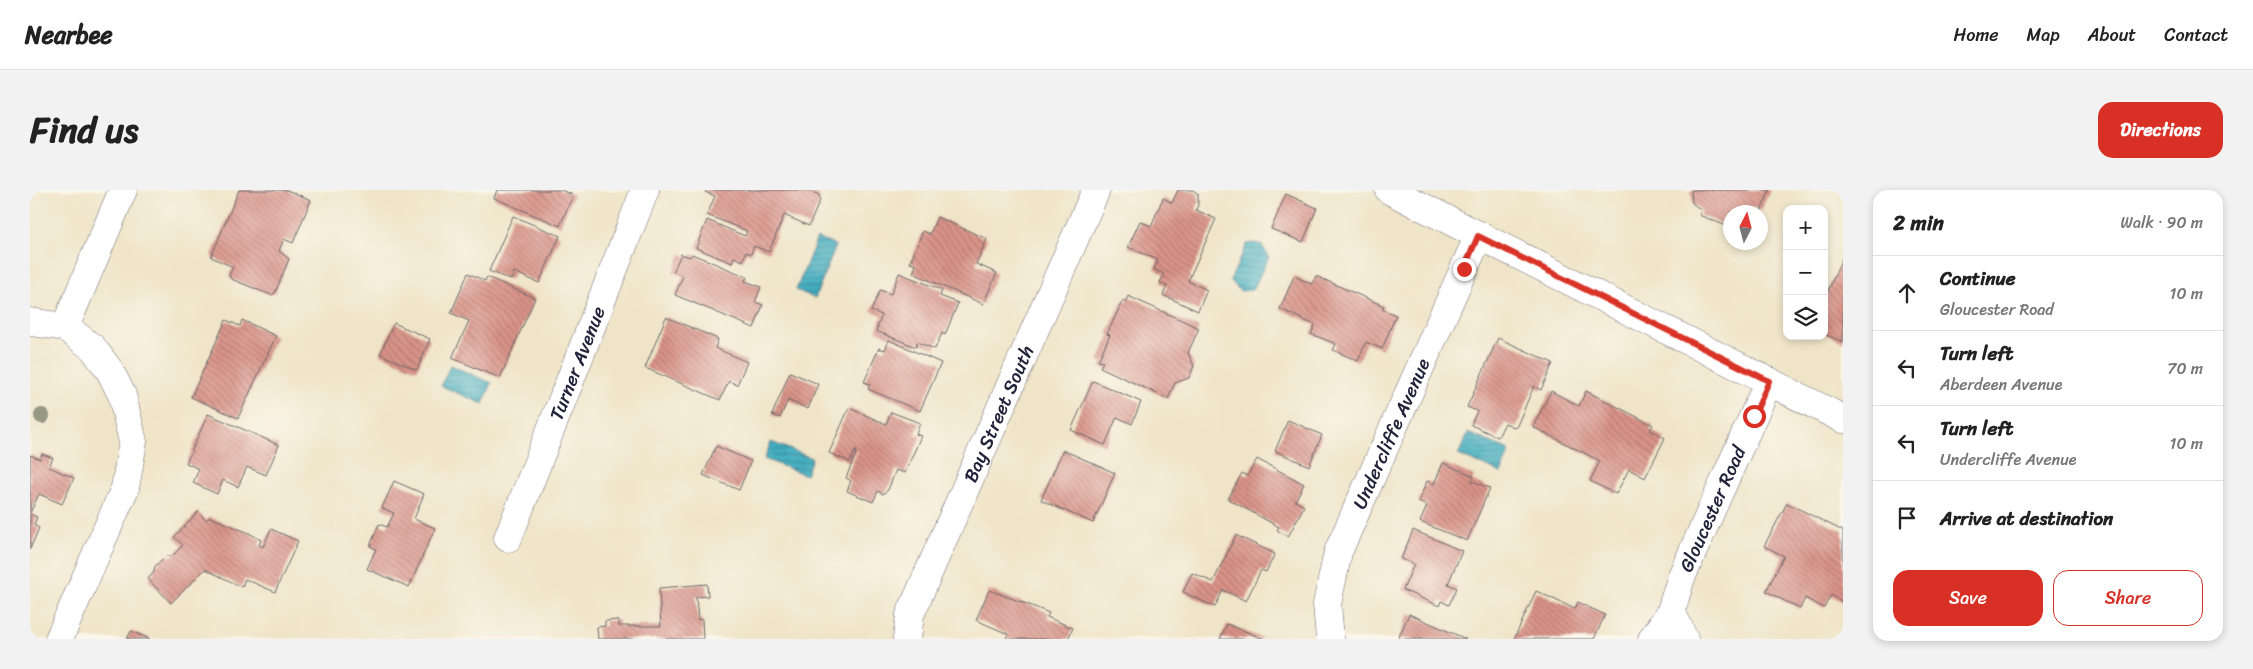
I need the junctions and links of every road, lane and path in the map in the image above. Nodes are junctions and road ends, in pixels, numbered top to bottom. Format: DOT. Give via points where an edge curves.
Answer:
graph roads {
  1 [pos="123,190"];
  2 [pos="645,190"];
  3 [pos="1096,190"];
  4 [pos="1389,190"];
  5 [pos="1478,236"];
  6 [pos="30,322"];
  7 [pos="65,326"];
  8 [pos="1769,381"];
  9 [pos="1843,419"];
  10 [pos="508,538"];
  11 [pos="1671,611"];
  12 [pos="59,639"];
  13 [pos="907,639"];
  14 [pos="1330,639"];
  15 [pos="1652,639"];
  16 [pos="1684,639"];
  1 -- 7 [label="street"];
  2 -- 10 [label="street, Turner Avenue"];
  3 -- 13 [label="street, Bay Street South" via="910,615"];
  4 -- 5 [label="street"];
  5 -- 8 [label="street"];
  5 -- 14 [label="street, Undercliffe Avenue" via="1338,552 1327,604"];
  6 -- 7 [label="street"];
  7 -- 12 [label="street" via="93,348 110,371 122,395 133,442 125,488"];
  8 -- 9 [label="street"];
  8 -- 11 [label="street, Gloucester Road" via="1680,578"];
  11 -- 15 [label="street, Gloucester Road"];
  11 -- 16 [label="street"];
}
